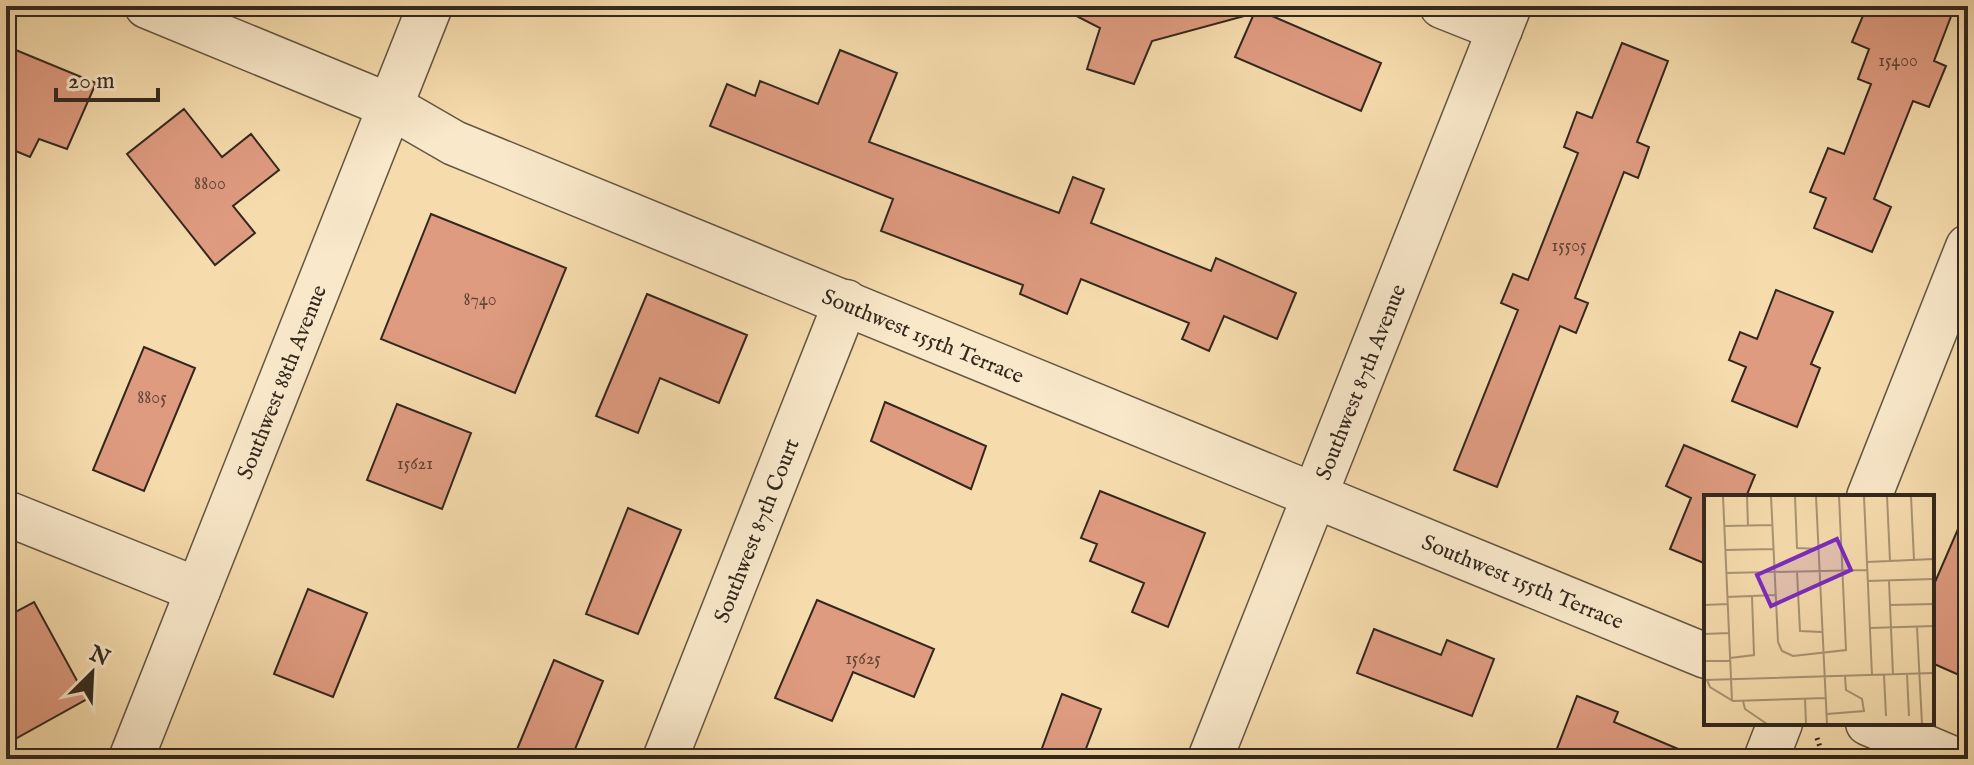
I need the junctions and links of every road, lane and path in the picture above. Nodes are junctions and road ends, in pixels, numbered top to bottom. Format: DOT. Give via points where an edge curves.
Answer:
graph roads {
  1 [pos="147,6"];
  2 [pos="430,6"];
  3 [pos="1442,6"];
  4 [pos="1504,17"];
  5 [pos="390,106"];
  6 [pos="1968,247"];
  7 [pos="846,302"];
  8 [pos="1870,495"];
  9 [pos="1316,497"];
  10 [pos="6,513"];
  11 [pos="198,590"];
  12 [pos="1704,655"];
  13 [pos="1873,725"];
  14 [pos="1799,731"];
  15 [pos="1822,753"];
  16 [pos="131,759"];
  17 [pos="665,759"];
  18 [pos="1210,759"];
  19 [pos="1766,759"];
  20 [pos="1953,759"];
  1 -- 5 [label="street, Southwest 155th Terrace"];
  2 -- 5 [label="street, Southwest 88th Avenue"];
  3 -- 4 [label="street"];
  4 -- 9 [label="street, Southwest 87th Avenue"];
  5 -- 7 [label="street, Southwest 155th Terrace" via="454,143"];
  5 -- 11 [label="street, Southwest 88th Avenue"];
  6 -- 8 [label="street"];
  7 -- 9 [label="street, Southwest 155th Terrace"];
  7 -- 17 [label="street, Southwest 87th Court"];
  9 -- 12 [label="street, Southwest 155th Terrace"];
  9 -- 18 [label="street, Southwest 87th Avenue"];
  10 -- 11 [label="street"];
  11 -- 16 [label="street, Southwest 88th Avenue"];
  13 -- 20 [label="street"];
  14 -- 15 [label="path"];
  14 -- 19 [label="street"];
}
